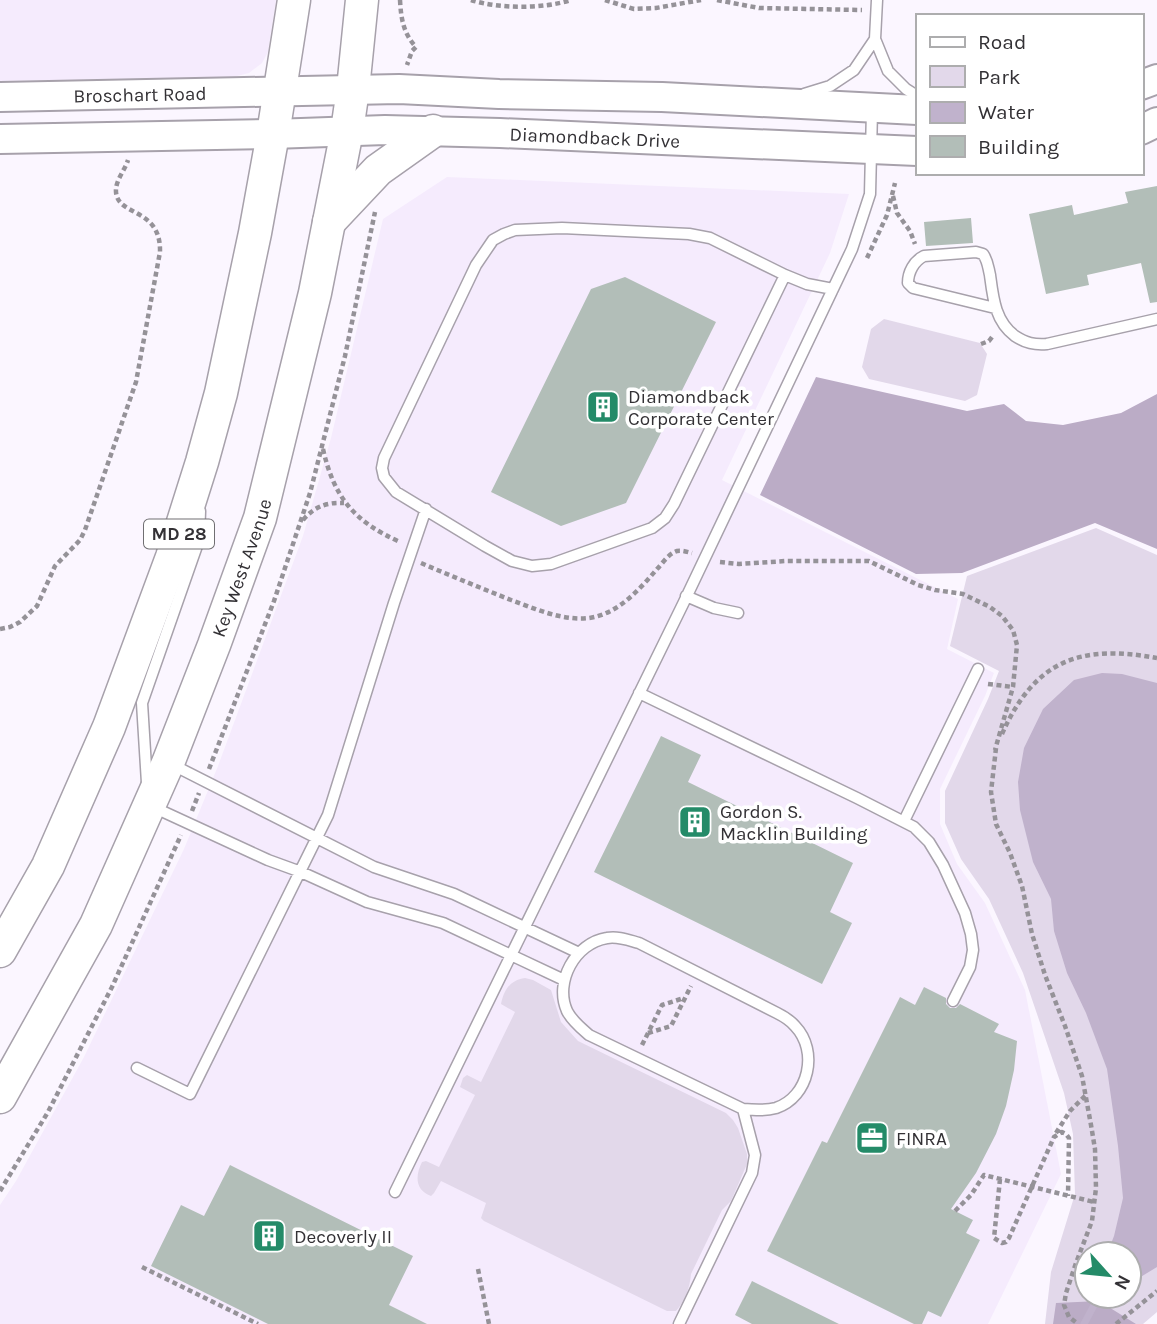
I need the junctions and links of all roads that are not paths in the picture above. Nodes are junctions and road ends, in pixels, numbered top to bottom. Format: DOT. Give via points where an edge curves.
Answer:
graph roads {
  1 [pos="294,0"];
  2 [pos="362,0"];
  3 [pos="877,5"];
  4 [pos="875,39"];
  5 [pos="353,89"];
  6 [pos="279,91"];
  7 [pos="916,95"];
  8 [pos="0,97"];
  9 [pos="758,101"];
  10 [pos="872,108"];
  11 [pos="916,110"];
  12 [pos="347,131"];
  13 [pos="433,131"];
  14 [pos="273,134"];
  15 [pos="0,139"];
  16 [pos="872,150"];
  17 [pos="916,151"];
  18 [pos="328,223"];
  19 [pos="785,275"];
  20 [pos="834,289"];
  21 [pos="995,308"];
  22 [pos="1157,319"];
  23 [pos="202,461"];
  24 [pos="426,509"];
  25 [pos="687,596"];
  26 [pos="738,613"];
  27 [pos="978,669"];
  28 [pos="639,693"];
  29 [pos="168,763"];
  30 [pos="150,806"];
  31 [pos="904,821"];
  32 [pos="317,838"];
  33 [pos="300,872"];
  34 [pos="524,926"];
  35 [pos="0,951"];
  36 [pos="579,953"];
  37 [pos="510,954"];
  38 [pos="564,980"];
  39 [pos="953,1001"];
  40 [pos="137,1068"];
  41 [pos="0,1097"];
  42 [pos="743,1109"];
  43 [pos="395,1192"];
  44 [pos="679,1324"];
  1 -- 6 [label="main road, MD 28"];
  2 -- 5 [label="main road, Key West Avenue"];
  3 -- 4 [label="lane"];
  4 -- 7 [label="lane" via="888,71"];
  4 -- 9 [label="lane" via="855,70 830,86"];
  5 -- 6 [label="street, Diamondback Drive"];
  5 -- 9 [label="street, Diamondback Drive"];
  5 -- 12 [label="main road, Key West Avenue"];
  6 -- 8 [label="street, Broschart Road"];
  6 -- 14 [label="main road, MD 28"];
  9 -- 10 [label="street, Diamondback Drive"];
  10 -- 11 [label="street, Diamondback Drive"];
  10 -- 16 [label="lane"];
  12 -- 13 [label="street, Diamondback Drive"];
  12 -- 14 [label="street, Diamondback Drive"];
  12 -- 18 [label="main road, Key West Avenue"];
  13 -- 16 [label="street, Diamondback Drive"];
  13 -- 18 [label="main road" via="378,170"];
  14 -- 15 [label="street"];
  14 -- 23 [label="main road, MD 28" via="221,393"];
  16 -- 17 [label="street, Diamondback Drive"];
  16 -- 20 [label="lane" via="870,194"];
  18 -- 29 [label="main road, Key West Avenue" via="260,518"];
  19 -- 20 [label="lane"];
  19 -- 24 [label="lane" via="674,503 652,528 551,564 532,566 512,561"];
  19 -- 24 [label="lane" via="710,238 689,234 562,228 503,233 484,251 384,458 382,468 390,486"];
  20 -- 25 [label="lane"];
  21 -- 21 [label="lane" via="983,254 924,256 917,259 908,276 910,286"];
  21 -- 22 [label="lane" via="1011,332 1035,345"];
  23 -- 30 [label="lane" via="199,540 142,703"];
  23 -- 35 [label="main road, MD 28" via="109,727 48,866"];
  24 -- 32 [label="lane"];
  25 -- 26 [label="lane"];
  25 -- 28 [label="lane"];
  27 -- 31 [label="lane"];
  28 -- 31 [label="lane"];
  28 -- 34 [label="lane"];
  29 -- 30 [label="main road, Key West Avenue"];
  29 -- 32 [label="lane"];
  30 -- 33 [label="lane"];
  30 -- 41 [label="main road, Key West Avenue" via="96,925"];
  31 -- 39 [label="lane" via="929,842 943,865 971,934 970,967"];
  32 -- 33 [label="lane"];
  32 -- 34 [label="lane" via="374,867 454,894"];
  33 -- 37 [label="lane" via="367,902 443,923"];
  33 -- 40 [label="lane" via="190,1094"];
  34 -- 36 [label="lane"];
  34 -- 37 [label="lane"];
  36 -- 38 [label="lane"];
  36 -- 42 [label="lane" via="605,938 639,943 787,1018 804,1041 809,1064 806,1077 800,1089 777,1108"];
  37 -- 38 [label="lane"];
  37 -- 43 [label="lane"];
  38 -- 42 [label="lane" via="568,1011 589,1035"];
  42 -- 44 [label="lane" via="755,1155 752,1173"];
}
